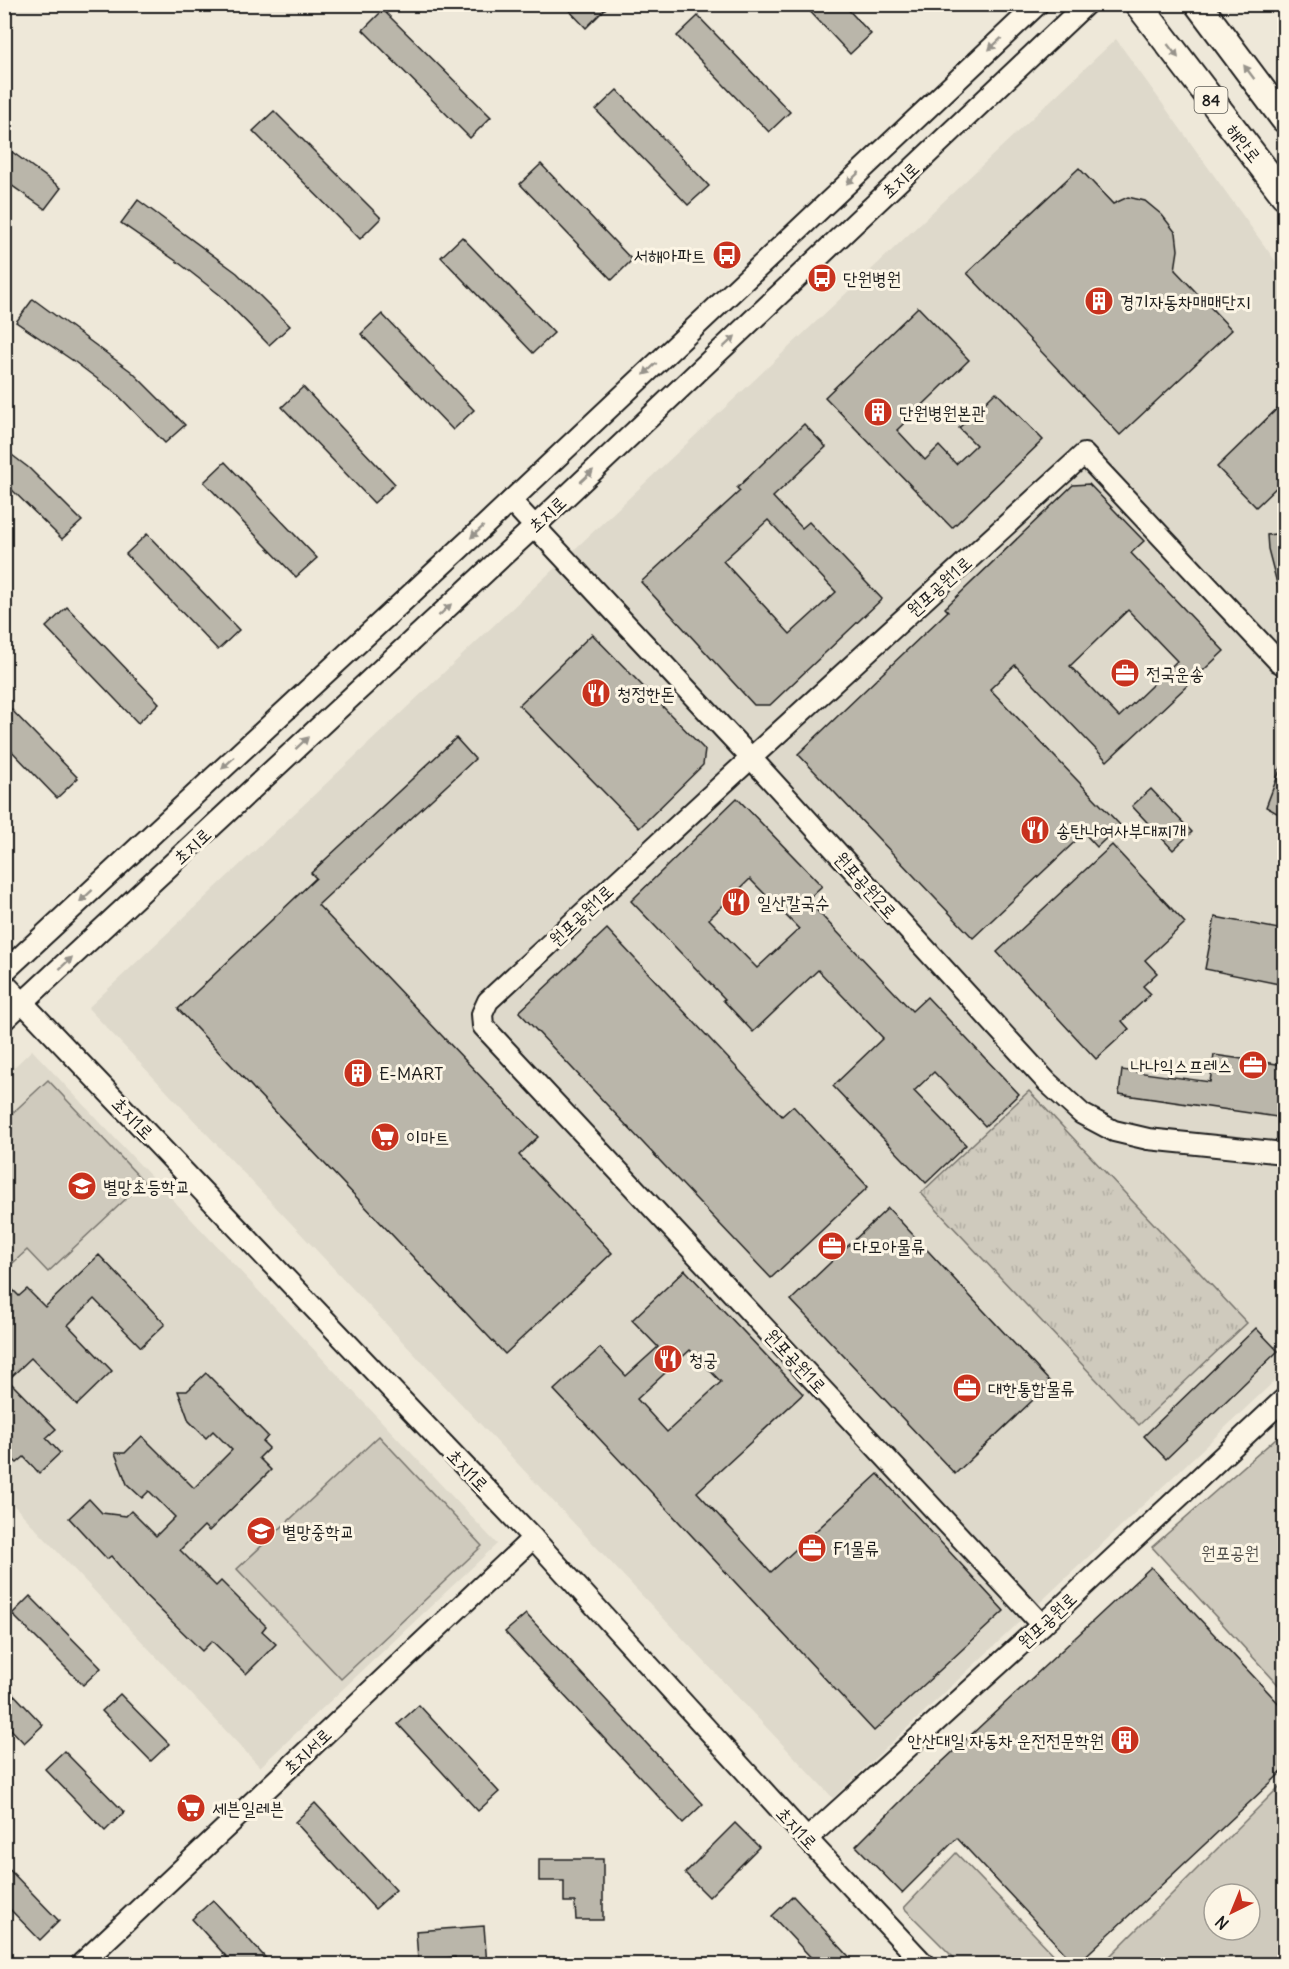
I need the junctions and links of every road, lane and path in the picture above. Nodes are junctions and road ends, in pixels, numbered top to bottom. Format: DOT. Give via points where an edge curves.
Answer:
graph roads {
  1 [pos="1038,4"];
  2 [pos="1086,4"];
  3 [pos="1138,4"];
  4 [pos="1198,4"];
  5 [pos="1215,4"];
  6 [pos="1220,34"];
  7 [pos="1284,119"];
  8 [pos="1284,195"];
  9 [pos="510,501"];
  10 [pos="534,526"];
  11 [pos="1284,664"];
  12 [pos="751,758"];
  13 [pos="4,972"];
  14 [pos="4,983"];
  15 [pos="23,1003"];
  16 [pos="4,1020"];
  17 [pos="1284,1153"];
  18 [pos="1284,1399"];
  19 [pos="533,1538"];
  20 [pos="1042,1625"];
  21 [pos="807,1839"];
  22 [pos="81,1965"];
  23 [pos="924,1965"];
  1 -- 9 [label="street, 초지로, one-way"];
  10 -- 2 [label="street, 초지로, one-way"];
  3 -- 8 [label="main road, 해안로 / 84, one-way"];
  4 -- 6 [label="main road, 84"];
  5 -- 6 [label="main road"];
  7 -- 6 [label="main road, 84, one-way"];
  9 -- 10 [label="street, 원포공원2로"];
  9 -- 13 [label="street, 초지로, one-way"];
  10 -- 12 [label="street, 원포공원2로"];
  15 -- 10 [label="street, 초지로, one-way"];
  11 -- 12 [label="street, 원포공원1로" via="1084,454"];
  12 -- 17 [label="street, 원포공원2로" via="1047,1083 1082,1114 1114,1131 1148,1139"];
  12 -- 20 [label="street, 원포공원1로" via="488,1002 482,1014 483,1026"];
  14 -- 15 [label="street, 초지1로"];
  15 -- 16 [label="street, 초지로"];
  15 -- 19 [label="street, 초지1로"];
  18 -- 20 [label="street, 원포공원로"];
  19 -- 21 [label="street, 초지1로"];
  19 -- 22 [label="street, 초지서로"];
  20 -- 21 [label="street, 원포공원로"];
  21 -- 23 [label="street, 초지1로"];
}
